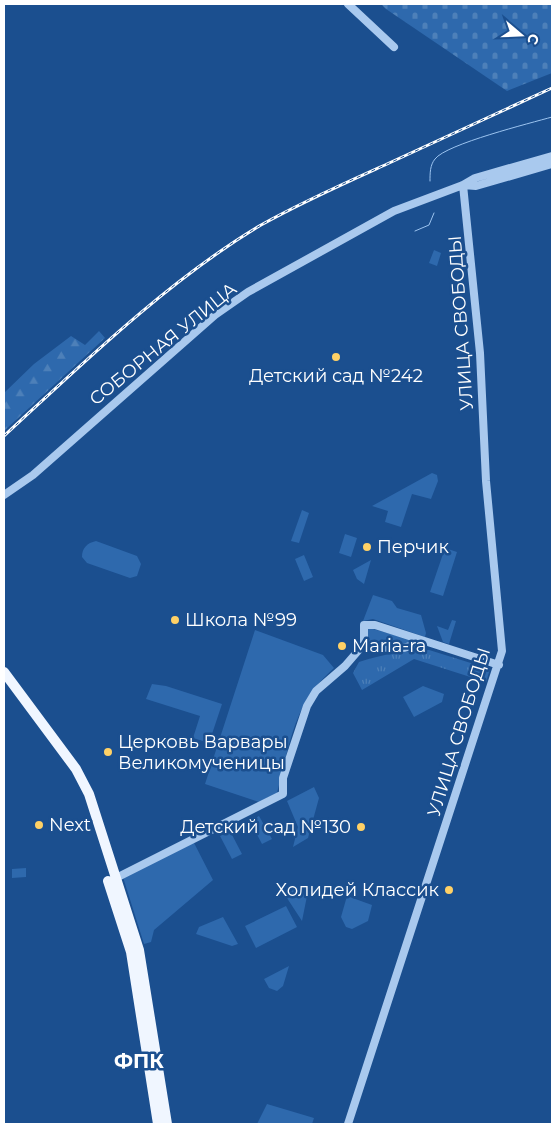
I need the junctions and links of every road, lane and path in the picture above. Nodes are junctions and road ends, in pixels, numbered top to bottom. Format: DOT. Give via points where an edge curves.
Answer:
graph roads {
  1 [pos="348,4"];
  2 [pos="394,46"];
  3 [pos="552,156"];
  4 [pos="552,164"];
  5 [pos="463,185"];
  6 [pos="4,495"];
  7 [pos="420,640"];
  8 [pos="364,644"];
  9 [pos="499,665"];
  10 [pos="4,672"];
  11 [pos="68,760"];
  12 [pos="114,879"];
  13 [pos="158,1124"];
  14 [pos="167,1124"];
  15 [pos="348,1124"];
  1 -- 2 [label="street"];
  3 -- 5 [label="street, СОБОРНАЯ УЛИЦА" via="476,178"];
  4 -- 5 [label="street, СОБОРНАЯ УЛИЦА" via="476,186"];
  5 -- 6 [label="street, СОБОРНАЯ УЛИЦА" via="394,211 231,303 33,475"];
  5 -- 9 [label="street, УЛИЦА СВОБОДЫ" via="480,353 486,482 502,651"];
  7 -- 8 [label="street" via="405,648"];
  7 -- 8 [label="street" via="375,625 364,625"];
  7 -- 9 [label="street"];
  8 -- 12 [label="street" via="345,666 316,690 307,706 283,778 283,794"];
  9 -- 15 [label="street, УЛИЦА СВОБОДЫ"];
  10 -- 11 [label="main road"];
  11 -- 12 [label="main road" via="89,794"];
  11 -- 13 [label="main road" via="83,797 131,952"];
  12 -- 14 [label="main road" via="138,950"];
}
